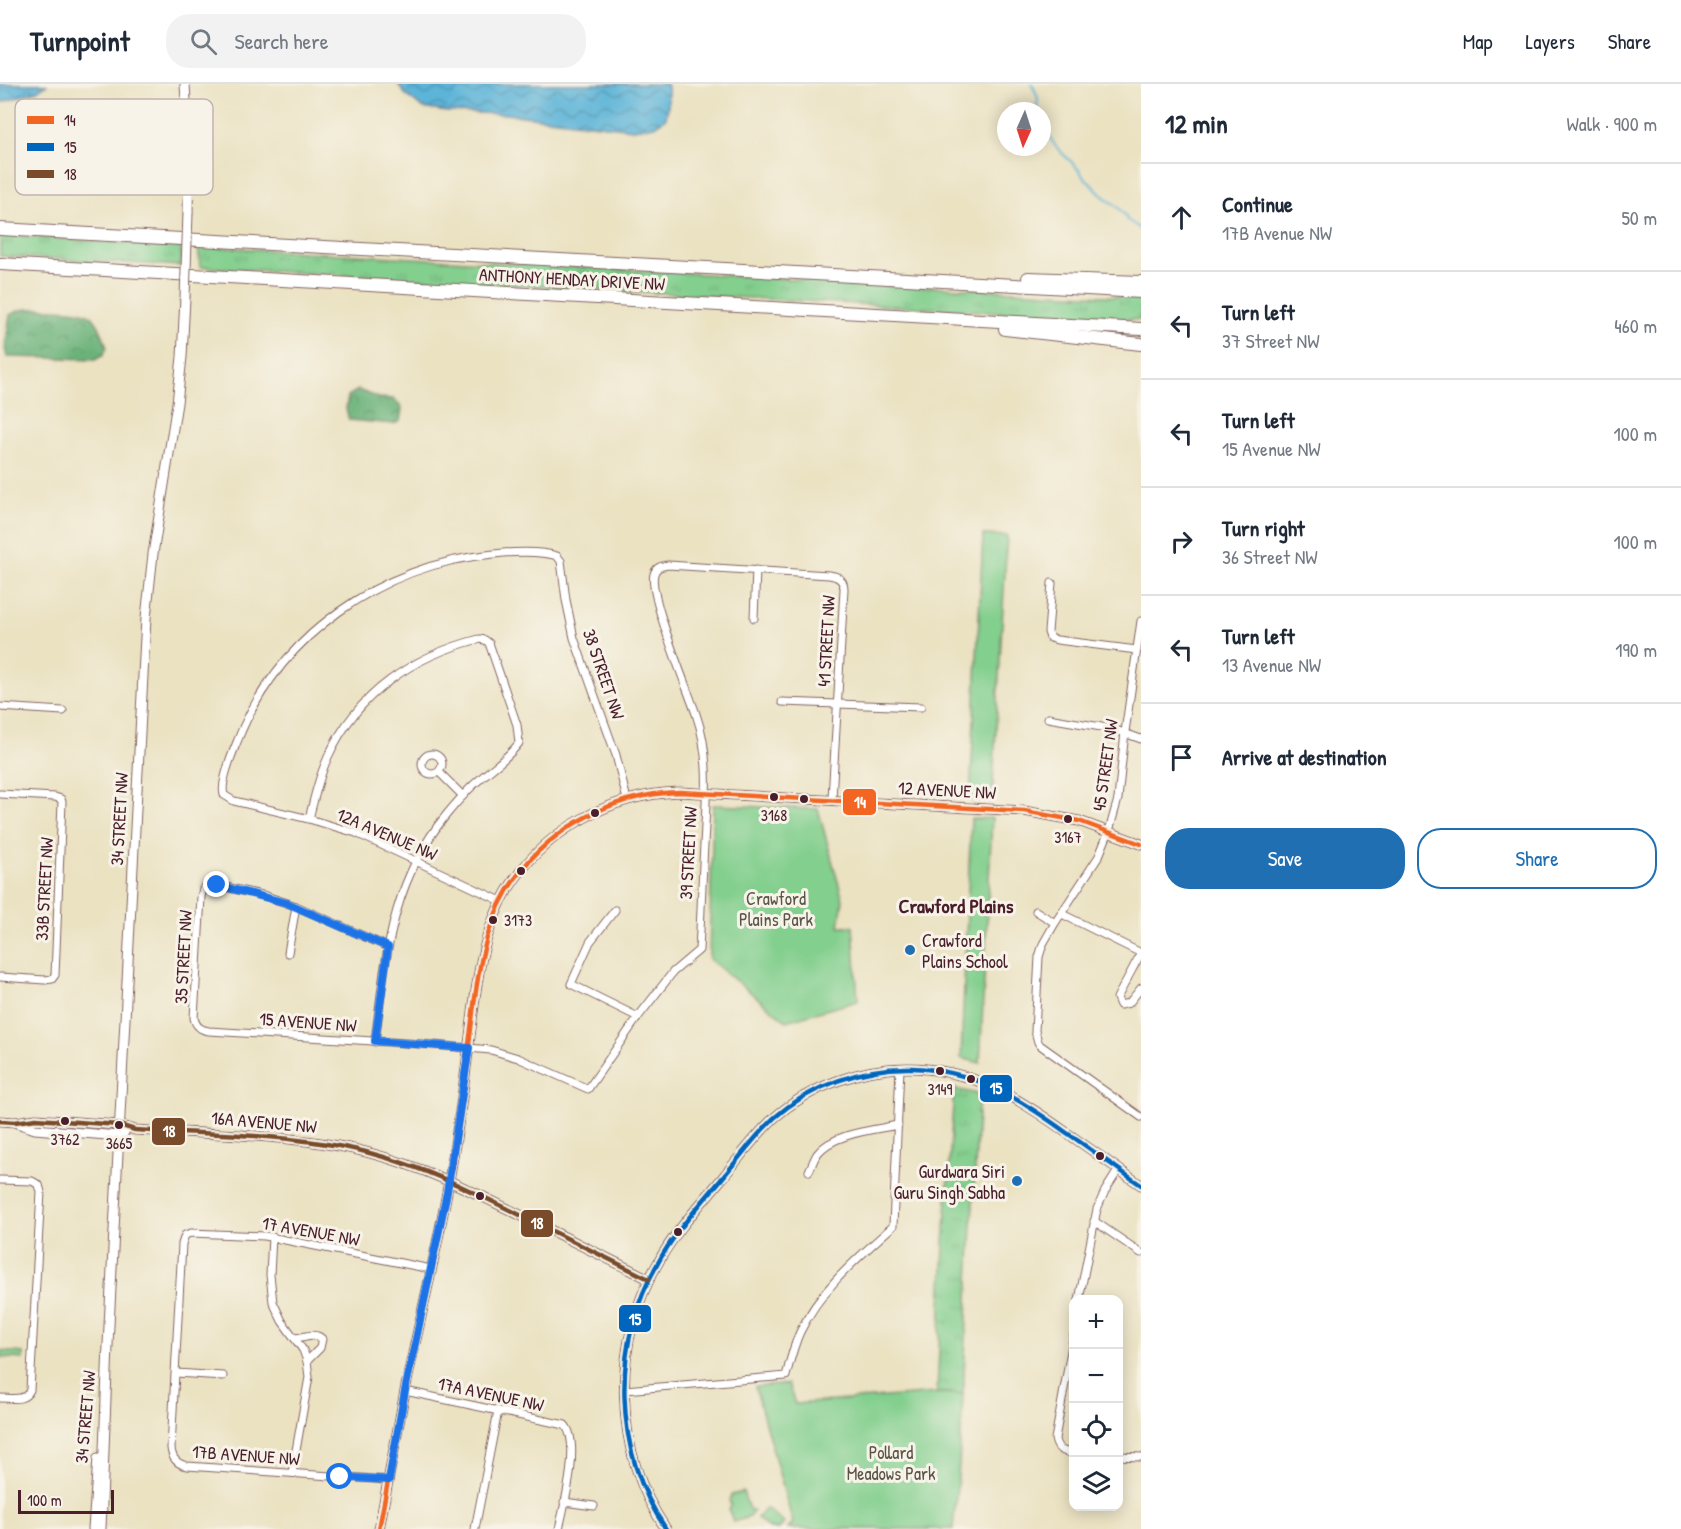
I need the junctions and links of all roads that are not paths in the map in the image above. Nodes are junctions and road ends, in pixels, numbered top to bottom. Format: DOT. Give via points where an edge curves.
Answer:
graph roads {
  1 [pos="185,84"];
  2 [pos="186,99"];
  3 [pos="188,195"];
  4 [pos="0,229"];
  5 [pos="0,264"];
  6 [pos="911,279"];
  7 [pos="1141,282"];
  8 [pos="1141,292"];
  9 [pos="812,310"];
  10 [pos="1141,329"];
  11 [pos="1141,344"];
  12 [pos="756,570"];
  13 [pos="1052,583"];
  14 [pos="754,618"];
  15 [pos="1141,621"];
  16 [pos="1137,650"];
  17 [pos="782,702"];
  18 [pos="838,704"];
  19 [pos="0,707"];
  20 [pos="921,707"];
  21 [pos="63,711"];
  22 [pos="1048,718"];
  23 [pos="1125,732"];
  24 [pos="1141,739"];
  25 [pos="439,772"];
  26 [pos="706,793"];
  27 [pos="0,794"];
  28 [pos="224,795"];
  29 [pos="463,796"];
  30 [pos="832,799"];
  31 [pos="627,800"];
  32 [pos="309,819"];
  33 [pos="1110,831"];
  34 [pos="1141,844"];
  35 [pos="417,862"];
  36 [pos="501,902"];
  37 [pos="296,906"];
  38 [pos="615,910"];
  39 [pos="1036,911"];
  40 [pos="1062,914"];
  41 [pos="1055,923"];
  42 [pos="388,947"];
  43 [pos="288,953"];
  44 [pos="1141,953"];
  45 [pos="0,977"];
  46 [pos="1141,988"];
  47 [pos="638,1017"];
  48 [pos="198,1028"];
  49 [pos="375,1041"];
  50 [pos="469,1048"];
  51 [pos="900,1068"];
  52 [pos="588,1089"];
  53 [pos="1140,1114"];
  54 [pos="0,1121"];
  55 [pos="15,1122"];
  56 [pos="119,1125"];
  57 [pos="898,1125"];
  58 [pos="135,1130"];
  59 [pos="119,1136"];
  60 [pos="1119,1169"];
  61 [pos="809,1171"];
  62 [pos="0,1180"];
  63 [pos="449,1180"];
  64 [pos="1141,1185"];
  65 [pos="1094,1221"];
  66 [pos="272,1237"];
  67 [pos="1141,1253"];
  68 [pos="431,1269"];
  69 [pos="649,1279"];
  70 [pos="1081,1295"];
  71 [pos="296,1338"];
  72 [pos="108,1345"];
  73 [pos="1071,1349"];
  74 [pos="307,1360"];
  75 [pos="176,1372"];
  76 [pos="223,1376"];
  77 [pos="625,1390"];
  78 [pos="405,1391"];
  79 [pos="0,1398"];
  80 [pos="498,1411"];
  81 [pos="1069,1452"];
  82 [pos="1123,1456"];
  83 [pos="1141,1457"];
  84 [pos="292,1473"];
  85 [pos="389,1480"];
  86 [pos="564,1502"];
  87 [pos="594,1506"];
  88 [pos="93,1529"];
  89 [pos="101,1529"];
  90 [pos="380,1529"];
  91 [pos="475,1529"];
  92 [pos="559,1529"];
  93 [pos="666,1529"];
  1 -- 2 [label="street, 34 STREET NW, bridge"];
  3 -- 56 [label="street, 34 STREET NW, bridge" via="182,357 147,618"];
  4 -- 6 [label="highway, ANTHONY HENDAY DRIVE NW"];
  5 -- 9 [label="highway, ANTHONY HENDAY DRIVE NW"];
  6 -- 7 [label="highway" via="941,275"];
  6 -- 8 [label="highway, ANTHONY HENDAY DRIVE NW"];
  9 -- 10 [label="highway, ANTHONY HENDAY DRIVE NW"];
  9 -- 11 [label="highway"];
  12 -- 14 [label="street"];
  12 -- 18 [label="street, 41 STREET NW" via="829,575 841,580 844,589"];
  12 -- 26 [label="street, 39 STREET NW" via="668,565 657,568 653,578 703,738"];
  13 -- 16 [label="street" via="1050,638"];
  15 -- 16 [label="street, 45 STREET NW"];
  16 -- 23 [label="street, 45 STREET NW"];
  17 -- 18 [label="street, 41 STREET NW"];
  18 -- 20 [label="street, 41 STREET NW"];
  18 -- 30 [label="street, 41 STREET NW"];
  19 -- 21 [label="street"];
  22 -- 23 [label="street"];
  23 -- 24 [label="street"];
  23 -- 33 [label="street, 45 STREET NW" via="1118,800"];
  25 -- 29 [label="street"];
  26 -- 30 [label="street, 12 AVENUE NW"];
  26 -- 31 [label="street, 12 AVENUE NW" via="673,792"];
  26 -- 47 [label="street, 39 STREET NW" via="699,950 673,972"];
  27 -- 45 [label="street, 33B STREET NW" via="55,797 62,802 55,975 52,979"];
  28 -- 31 [label="street, 38 STREET NW" via="222,788 233,753 257,701 293,652 332,617 378,587 420,569 511,553 552,555 561,561 574,638 616,755"];
  28 -- 32 [label="street, 12A AVENUE NW" via="234,801"];
  29 -- 32 [label="street" via="519,743 492,648 479,639 425,658 391,678 369,699 332,749"];
  29 -- 35 [label="street" via="439,824"];
  30 -- 33 [label="street, 12 AVENUE NW" via="1024,811"];
  31 -- 36 [label="street, 12 AVENUE NW" via="586,816 543,846"];
  32 -- 35 [label="street, 12A AVENUE NW" via="356,834"];
  33 -- 34 [label="street, 12 AVENUE NW"];
  33 -- 40 [label="street, 45 STREET NW" via="1100,856"];
  35 -- 36 [label="street, 12A AVENUE NW"];
  35 -- 42 [label="street" via="397,908"];
  36 -- 50 [label="street, 12 AVENUE NW" via="482,952"];
  37 -- 42 [label="street"];
  37 -- 43 [label="street"];
  37 -- 48 [label="street, 35 STREET NW" via="214,884 205,887 201,897 194,1018"];
  38 -- 47 [label="street" via="590,942 571,984"];
  39 -- 41 [label="street"];
  40 -- 41 [label="street, 45 STREET NW"];
  40 -- 44 [label="street"];
  41 -- 53 [label="street, 45 STREET NW" via="1039,957 1036,1039"];
  42 -- 49 [label="street"];
  44 -- 46 [label="street" via="1117,998 1120,1005 1129,1003"];
  47 -- 52 [label="street, 39 STREET NW"];
  48 -- 49 [label="street, 15 AVENUE NW"];
  49 -- 50 [label="street, 15 AVENUE NW"];
  50 -- 52 [label="street, 15 AVENUE NW" via="510,1055"];
  50 -- 63 [label="street, 12 AVENUE NW"];
  51 -- 57 [label="street"];
  51 -- 60 [label="street" via="949,1072 998,1088"];
  51 -- 69 [label="street" via="833,1083 776,1117 680,1230"];
  54 -- 55 [label="street, 16A AVENUE NW"];
  55 -- 56 [label="street, 16A AVENUE NW" via="36,1119"];
  55 -- 59 [label="street, 16A AVENUE NW" via="34,1129"];
  56 -- 58 [label="street, 16A AVENUE NW"];
  56 -- 59 [label="street, 34 STREET NW"];
  57 -- 61 [label="street" via="844,1136 816,1155"];
  57 -- 77 [label="street" via="893,1226 827,1289 801,1330 786,1376"];
  58 -- 59 [label="street, 16A AVENUE NW"];
  58 -- 63 [label="street, 16A AVENUE NW" via="318,1142 384,1157"];
  59 -- 72 [label="street, 34 STREET NW"];
  60 -- 64 [label="street"];
  60 -- 65 [label="street" via="1102,1197"];
  62 -- 79 [label="street" via="32,1181 41,1192 30,1390 22,1398"];
  63 -- 68 [label="street, 12 AVENUE NW"];
  63 -- 69 [label="street, 16A AVENUE NW"];
  65 -- 67 [label="street"];
  65 -- 70 [label="street"];
  66 -- 68 [label="street, 17 AVENUE NW"];
  66 -- 71 [label="street" via="273,1302"];
  66 -- 75 [label="street, 17 AVENUE NW" via="195,1232 185,1235"];
  68 -- 78 [label="street, 12 AVENUE NW"];
  69 -- 77 [label="street" via="630,1334"];
  71 -- 74 [label="street"];
  71 -- 74 [label="street" via="321,1337 322,1346"];
  72 -- 88 [label="street, 34 STREET NW"];
  72 -- 89 [label="street, 34 STREET NW"];
  73 -- 81 [label="street" via="1055,1435 1058,1447"];
  74 -- 84 [label="street" via="309,1388"];
  75 -- 76 [label="street"];
  75 -- 84 [label="street, 17B AVENUE NW" via="171,1449 175,1461 187,1466"];
  77 -- 93 [label="street" via="631,1449 643,1486"];
  78 -- 80 [label="street, 17A AVENUE NW"];
  78 -- 85 [label="street, 12 AVENUE NW"];
  80 -- 86 [label="street, 17A AVENUE NW" via="561,1423 569,1430 571,1463"];
  80 -- 91 [label="street"];
  82 -- 83 [label="street"];
  84 -- 85 [label="street, 17B AVENUE NW"];
  85 -- 90 [label="street, 12 AVENUE NW"];
  86 -- 87 [label="street"];
  86 -- 92 [label="street"];
}
